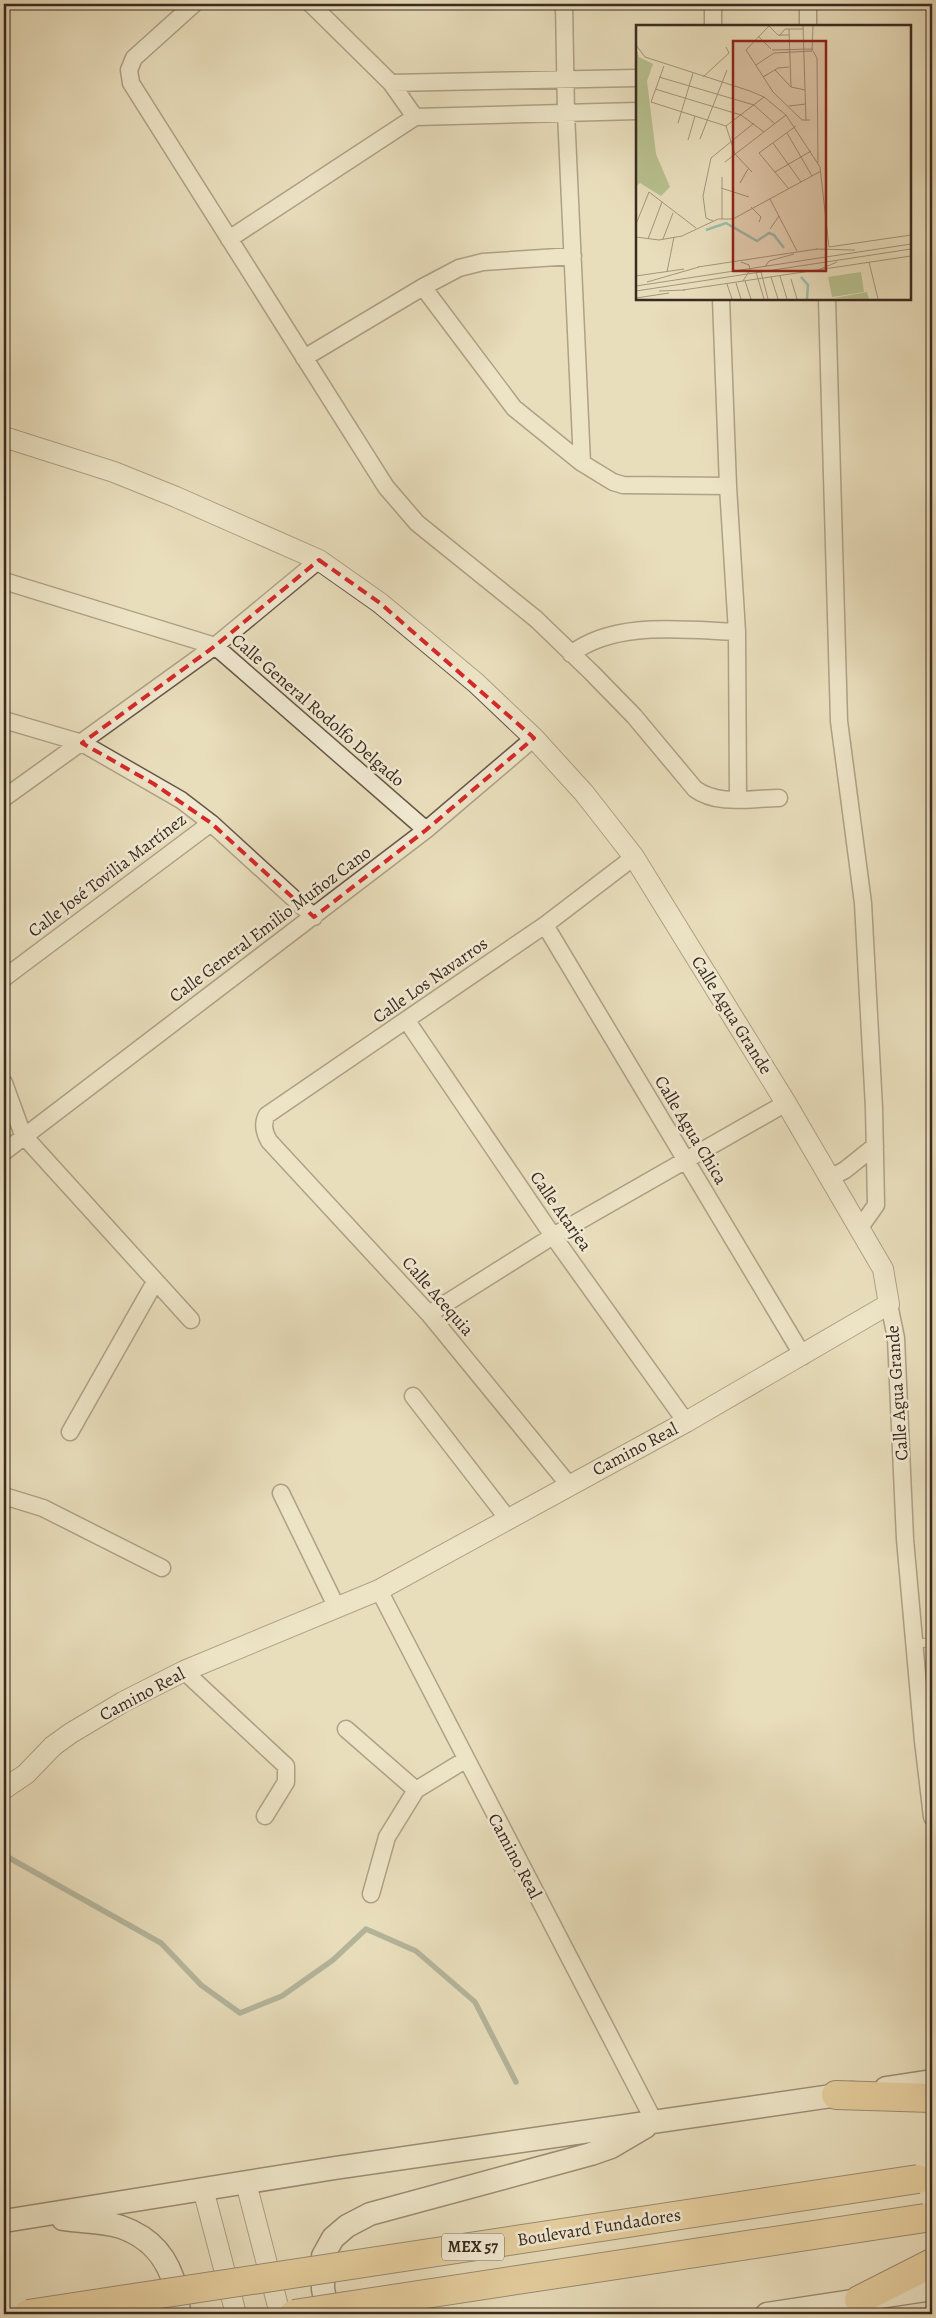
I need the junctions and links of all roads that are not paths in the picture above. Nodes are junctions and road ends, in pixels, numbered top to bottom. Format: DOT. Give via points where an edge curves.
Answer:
graph roads {
  1 [pos="194,4"];
  2 [pos="311,4"];
  3 [pos="564,4"];
  4 [pos="713,4"];
  5 [pos="808,4"];
  6 [pos="713,25"];
  7 [pos="808,25"];
  8 [pos="636,78"];
  9 [pos="566,80"];
  10 [pos="391,83"];
  11 [pos="636,111"];
  12 [pos="566,113"];
  13 [pos="415,117"];
  14 [pos="229,239"];
  15 [pos="573,256"];
  16 [pos="423,287"];
  17 [pos="721,300"];
  18 [pos="827,300"];
  19 [pos="304,358"];
  20 [pos="4,437"];
  21 [pos="582,463"];
  22 [pos="728,486"];
  23 [pos="320,560"];
  24 [pos="4,581"];
  25 [pos="737,632"];
  26 [pos="215,646"];
  27 [pos="571,654"];
  28 [pos="4,720"];
  29 [pos="534,738"];
  30 [pos="82,743"];
  31 [pos="4,798"];
  32 [pos="779,798"];
  33 [pos="738,799"];
  34 [pos="211,823"];
  35 [pos="426,830"];
  36 [pos="634,857"];
  37 [pos="314,916"];
  38 [pos="545,925"];
  39 [pos="4,978"];
  40 [pos="407,1021"];
  41 [pos="4,1082"];
  42 [pos="786,1103"];
  43 [pos="23,1135"];
  44 [pos="269,1141"];
  45 [pos="875,1146"];
  46 [pos="4,1152"];
  47 [pos="686,1160"];
  48 [pos="830,1178"];
  49 [pos="859,1229"];
  50 [pos="553,1236"];
  51 [pos="155,1282"];
  52 [pos="889,1304"];
  53 [pos="429,1314"];
  54 [pos="191,1320"];
  55 [pos="803,1356"];
  56 [pos="413,1396"];
  57 [pos="686,1422"];
  58 [pos="70,1432"];
  59 [pos="569,1485"];
  60 [pos="281,1493"];
  61 [pos="4,1496"];
  62 [pos="508,1519"];
  63 [pos="162,1568"];
  64 [pos="379,1590"];
  65 [pos="337,1608"];
  66 [pos="932,1642"];
  67 [pos="913,1644"];
  68 [pos="184,1671"];
  69 [pos="346,1729"];
  70 [pos="927,1740"];
  71 [pos="465,1760"];
  72 [pos="4,1789"];
  73 [pos="416,1790"];
  74 [pos="265,1816"];
  75 [pos="932,1817"];
  76 [pos="371,1894"];
  77 [pos="932,2081"];
  78 [pos="836,2095"];
  79 [pos="932,2098"];
  80 [pos="654,2121"];
  81 [pos="925,2178"];
  82 [pos="246,2183"];
  83 [pos="203,2189"];
  84 [pos="38,2216"];
  85 [pos="928,2217"];
  86 [pos="4,2221"];
  87 [pos="932,2263"];
  88 [pos="932,2289"];
  89 [pos="858,2300"];
  90 [pos="28,2314"];
  91 [pos="179,2314"];
  92 [pos="236,2314"];
  93 [pos="280,2314"];
  94 [pos="294,2314"];
  95 [pos="328,2314"];
  96 [pos="767,2314"];
  1 -- 14 [label="street" via="134,58 130,65 130,78"];
  2 -- 10 [label="street"];
  3 -- 9 [label="street"];
  4 -- 6 [label="street"];
  5 -- 7 [label="street"];
  8 -- 9 [label="street"];
  9 -- 10 [label="street"];
  9 -- 12 [label="street"];
  10 -- 13 [label="street"];
  11 -- 12 [label="street"];
  12 -- 13 [label="street"];
  12 -- 15 [label="street"];
  13 -- 14 [label="street"];
  14 -- 19 [label="street"];
  15 -- 16 [label="street" via="472,264"];
  15 -- 21 [label="street"];
  16 -- 19 [label="street"];
  16 -- 21 [label="street" via="514,408"];
  17 -- 22 [label="street"];
  18 -- 45 [label="street" via="839,721 863,903"];
  19 -- 27 [label="street" via="386,487 405,511 536,619"];
  20 -- 23 [label="street, Calle Agua Grande" via="114,472 176,496"];
  21 -- 22 [label="street" via="623,485"];
  22 -- 25 [label="street"];
  23 -- 26 [label="street"];
  23 -- 29 [label="street, Calle Agua Grande" via="380,603 476,683"];
  24 -- 26 [label="street, Calle General Rodolfo Delgado"];
  25 -- 27 [label="street" via="621,632 602,636"];
  25 -- 33 [label="street"];
  26 -- 30 [label="street"];
  26 -- 35 [label="street, Calle General Rodolfo Delgado"];
  27 -- 33 [label="street" via="634,716 695,789 711,798"];
  28 -- 30 [label="street"];
  29 -- 35 [label="street, Calle General Emilio Muñoz Cano"];
  29 -- 36 [label="street, Calle Agua Grande" via="584,793"];
  30 -- 31 [label="street"];
  30 -- 34 [label="street" via="181,800"];
  32 -- 33 [label="street"];
  34 -- 37 [label="street"];
  34 -- 39 [label="street, Calle José Tovilia Martínez"];
  35 -- 37 [label="street, Calle General Emilio Muñoz Cano"];
  36 -- 38 [label="street, Calle Los Navarros"];
  36 -- 42 [label="street, Calle Agua Grande"];
  37 -- 43 [label="street, Calle General Emilio Muñoz Cano"];
  38 -- 40 [label="street, Calle Los Navarros"];
  38 -- 47 [label="street, Calle Agua Chica"];
  40 -- 44 [label="street, Calle Los Navarros" via="267,1115 264,1127"];
  40 -- 50 [label="street, Calle Atarjea"];
  41 -- 43 [label="street"];
  42 -- 47 [label="street"];
  42 -- 48 [label="street, Calle Agua Grande"];
  43 -- 46 [label="street, Calle General Emilio Muñoz Cano"];
  43 -- 51 [label="street"];
  44 -- 53 [label="street, Calle Acequia"];
  45 -- 48 [label="street"];
  45 -- 49 [label="street" via="876,1205"];
  47 -- 50 [label="street"];
  47 -- 55 [label="street, Calle Agua Chica"];
  48 -- 49 [label="street, Calle Agua Grande"];
  49 -- 52 [label="street, Calle Agua Grande" via="883,1269"];
  50 -- 53 [label="street"];
  50 -- 57 [label="street, Calle Atarjea"];
  51 -- 54 [label="street"];
  51 -- 58 [label="street"];
  52 -- 55 [label="street, Camino Real"];
  52 -- 67 [label="street, Calle Agua Grande" via="896,1338"];
  53 -- 59 [label="street, Calle Acequia"];
  55 -- 57 [label="street, Camino Real"];
  56 -- 62 [label="street"];
  57 -- 59 [label="street, Camino Real"];
  59 -- 62 [label="street, Camino Real"];
  60 -- 65 [label="street"];
  61 -- 63 [label="street" via="43,1508"];
  62 -- 64 [label="street, Camino Real"];
  64 -- 65 [label="street, Camino Real"];
  64 -- 71 [label="street, Camino Real"];
  65 -- 68 [label="street, Camino Real"];
  66 -- 67 [label="lane"];
  67 -- 70 [label="street, Calle Agua Grande"];
  68 -- 72 [label="street, Camino Real" via="122,1702 71,1733 53,1746 26,1774"];
  68 -- 74 [label="street" via="286,1766 286,1782"];
  69 -- 73 [label="street"];
  70 -- 75 [label="street, Calle Agua Grande"];
  71 -- 73 [label="street"];
  71 -- 80 [label="street, Camino Real"];
  73 -- 76 [label="street" via="387,1837"];
  77 -- 78 [label="main road"];
  78 -- 79 [label="highway"];
  78 -- 80 [label="main road"];
  80 -- 82 [label="main road"];
  80 -- 95 [label="main road" via="611,2147 370,2214 346,2226 333,2238 323,2256 323,2289"];
  81 -- 90 [label="highway, Boulevard Fundadores / MEX 57, bridge"];
  82 -- 83 [label="main road"];
  82 -- 93 [label="street"];
  83 -- 84 [label="main road"];
  83 -- 92 [label="street"];
  84 -- 86 [label="main road"];
  84 -- 91 [label="main road" via="120,2227 145,2239 160,2252 168,2267 176,2285"];
  85 -- 94 [label="highway, MEX 57, bridge"];
  87 -- 89 [label="highway"];
  88 -- 89 [label="main road"];
  89 -- 96 [label="main road"];
}
